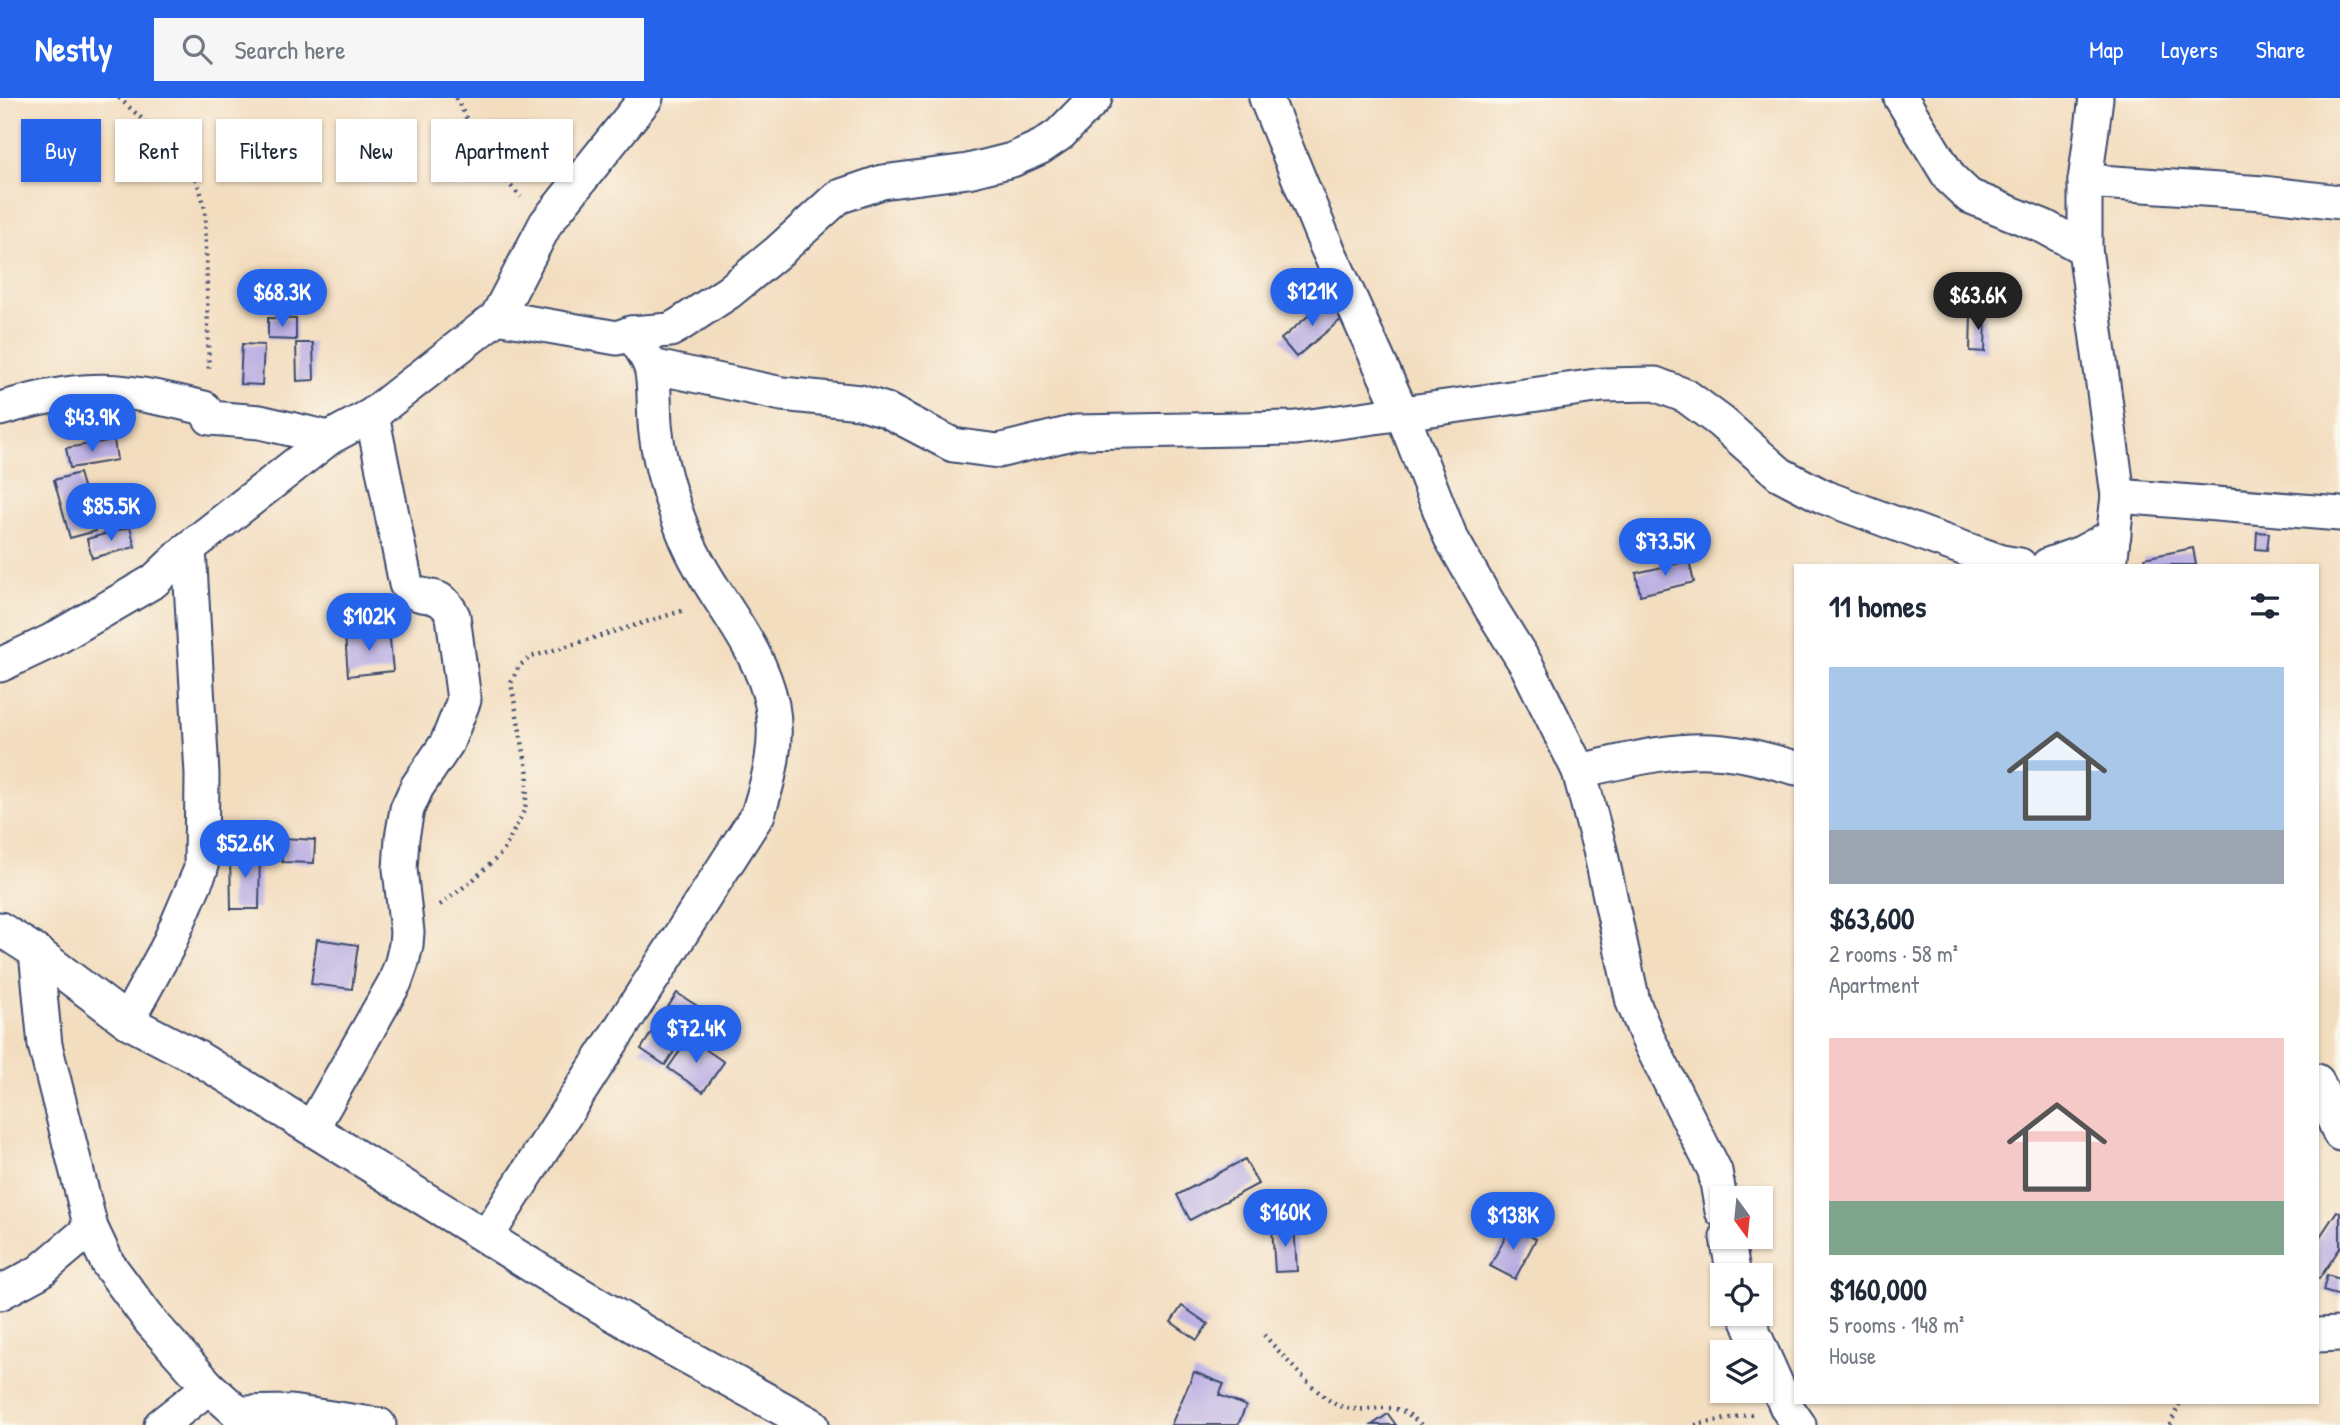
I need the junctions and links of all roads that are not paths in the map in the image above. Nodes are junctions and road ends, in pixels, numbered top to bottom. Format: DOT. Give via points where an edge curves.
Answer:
graph roads {
  1 [pos="646,98"];
  2 [pos="1095,98"];
  3 [pos="1266,98"];
  4 [pos="1901,98"];
  5 [pos="2096,98"];
  6 [pos="2085,181"];
  7 [pos="2340,202"];
  8 [pos="2085,249"];
  9 [pos="497,317"];
  10 [pos="631,333"];
  11 [pos="651,366"];
  12 [pos="0,409"];
  13 [pos="1402,413"];
  14 [pos="372,415"];
  15 [pos="329,438"];
  16 [pos="2118,496"];
  17 [pos="2340,514"];
  18 [pos="189,548"];
  19 [pos="2112,550"];
  20 [pos="2014,564"];
  21 [pos="2051,564"];
  22 [pos="0,665"];
  23 [pos="1794,767"];
  24 [pos="1578,771"];
  25 [pos="0,929"];
  26 [pos="36,952"];
  27 [pos="127,1021"];
  28 [pos="2319,1086"];
  29 [pos="312,1128"];
  30 [pos="2340,1134"];
  31 [pos="1718,1186"];
  32 [pos="91,1228"];
  33 [pos="487,1236"];
  34 [pos="0,1293"];
  35 [pos="1752,1326"];
  36 [pos="2340,1334"];
  37 [pos="2319,1335"];
  38 [pos="209,1387"];
  39 [pos="1794,1400"];
  40 [pos="243,1419"];
  41 [pos="799,1422"];
  42 [pos="161,1425"];
  43 [pos="379,1425"];
  1 -- 9 [label="street" via="546,223"];
  2 -- 10 [label="street" via="1060,134 1012,160 968,171 882,182 838,197 729,292 670,330"];
  3 -- 13 [label="street"];
  4 -- 8 [label="street" via="1950,178 1969,196"];
  5 -- 6 [label="street"];
  6 -- 7 [label="street"];
  6 -- 8 [label="street"];
  8 -- 16 [label="street"];
  9 -- 10 [label="street" via="617,338"];
  9 -- 14 [label="street"];
  10 -- 11 [label="street"];
  11 -- 13 [label="street" via="782,394 860,402 886,410 953,445 998,451 1076,432 1296,428"];
  11 -- 33 [label="street" via="656,435 683,533 764,675 775,729 770,773 758,814"];
  12 -- 15 [label="street" via="35,398 126,392 204,408 210,418 260,422"];
  13 -- 20 [label="street" via="1603,385 1655,384 1686,396 1780,474 1824,497"];
  13 -- 24 [label="street" via="1450,536 1528,666"];
  14 -- 15 [label="street"];
  14 -- 29 [label="street" via="406,584 412,592 441,598 448,605 464,701 447,743 407,809 400,869 407,932 395,982"];
  15 -- 18 [label="street"];
  16 -- 17 [label="street"];
  16 -- 19 [label="street"];
  18 -- 22 [label="street" via="154,580"];
  18 -- 27 [label="street" via="202,774 201,869 167,948"];
  19 -- 21 [label="street" via="2081,553"];
  23 -- 24 [label="street" via="1760,757 1711,751 1658,754"];
  24 -- 31 [label="street" via="1633,1002 1715,1171"];
  25 -- 26 [label="street"];
  26 -- 27 [label="street"];
  26 -- 32 [label="street" via="45,1045"];
  27 -- 29 [label="street" via="198,1058"];
  28 -- 30 [label="street"];
  29 -- 33 [label="street"];
  32 -- 34 [label="street" via="39,1272"];
  32 -- 38 [label="street" via="122,1283"];
  33 -- 41 [label="street"];
  35 -- 39 [label="street"];
  36 -- 37 [label="street"];
  38 -- 40 [label="street"];
  38 -- 42 [label="street"];
  40 -- 43 [label="street" via="291,1412"];
}
